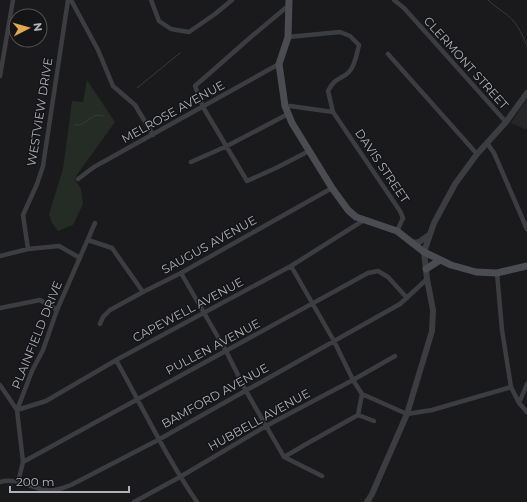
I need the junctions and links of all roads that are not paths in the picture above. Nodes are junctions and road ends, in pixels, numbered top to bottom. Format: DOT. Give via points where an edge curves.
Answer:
graph roads {
  1 [pos="13,0"];
  2 [pos="69,0"];
  3 [pos="151,0"];
  4 [pos="232,0"];
  5 [pos="394,0"];
  6 [pos="289,3"];
  7 [pos="288,37"];
  8 [pos="388,54"];
  9 [pos="279,64"];
  10 [pos="0,76"];
  11 [pos="527,93"];
  12 [pos="288,106"];
  13 [pos="203,107"];
  14 [pos="333,112"];
  15 [pos="288,114"];
  16 [pos="506,122"];
  17 [pos="153,135"];
  18 [pos="487,143"];
  19 [pos="227,146"];
  20 [pos="309,151"];
  21 [pos="477,154"];
  22 [pos="191,162"];
  23 [pos="78,179"];
  24 [pos="332,188"];
  25 [pos="364,220"];
  26 [pos="95,223"];
  27 [pos="527,230"];
  28 [pos="398,231"];
  29 [pos="429,235"];
  30 [pos="88,240"];
  31 [pos="412,243"];
  32 [pos="28,249"];
  33 [pos="424,252"];
  34 [pos="0,256"];
  35 [pos="80,258"];
  36 [pos="440,260"];
  37 [pos="291,266"];
  38 [pos="527,266"];
  39 [pos="426,269"];
  40 [pos="181,273"];
  41 [pos="497,273"];
  42 [pos="427,280"];
  43 [pos="143,292"];
  44 [pos="408,298"];
  45 [pos="313,304"];
  46 [pos="0,308"];
  47 [pos="57,310"];
  48 [pos="204,312"];
  49 [pos="100,324"];
  50 [pos="334,341"];
  51 [pos="226,351"];
  52 [pos="395,356"];
  53 [pos="116,360"];
  54 [pos="353,380"];
  55 [pos="527,384"];
  56 [pos="0,385"];
  57 [pos="511,387"];
  58 [pos="246,391"];
  59 [pos="362,394"];
  60 [pos="138,399"];
  61 [pos="519,403"];
  62 [pos="17,410"];
  63 [pos="527,412"];
  64 [pos="406,414"];
  65 [pos="358,415"];
  66 [pos="374,421"];
  67 [pos="266,426"];
  68 [pos="158,440"];
  69 [pos="284,458"];
  70 [pos="23,462"];
  71 [pos="322,476"];
  72 [pos="180,477"];
  73 [pos="0,482"];
  74 [pos="18,482"];
  75 [pos="134,502"];
  76 [pos="197,502"];
  77 [pos="367,502"];
  1 -- 10 [label="street"];
  2 -- 17 [label="street" via="98,50 113,86 135,105"];
  2 -- 32 [label="street, WESTVIEW DRIVE" via="43,166 23,215"];
  3 -- 4 [label="street" via="159,21 171,29 189,32"];
  5 -- 16 [label="street, CLERMONT STREET"];
  6 -- 7 [label="main road"];
  6 -- 13 [label="street" via="195,86"];
  7 -- 9 [label="main road"];
  7 -- 14 [label="street" via="340,32 350,36 359,45 349,72 332,84 328,91"];
  8 -- 21 [label="street"];
  9 -- 12 [label="main road"];
  9 -- 13 [label="street, MELROSE AVENUE"];
  11 -- 16 [label="street"];
  12 -- 14 [label="street"];
  12 -- 15 [label="main road"];
  13 -- 17 [label="street, MELROSE AVENUE"];
  13 -- 19 [label="street"];
  14 -- 28 [label="street, DAVIS STREET" via="400,211 402,218"];
  15 -- 19 [label="street"];
  15 -- 20 [label="main road"];
  16 -- 18 [label="street"];
  17 -- 23 [label="street, MELROSE AVENUE" via="94,167"];
  18 -- 21 [label="street"];
  18 -- 27 [label="street" via="494,153"];
  19 -- 20 [label="street" via="247,181"];
  19 -- 22 [label="street"];
  20 -- 24 [label="main road"];
  21 -- 29 [label="street" via="455,184"];
  24 -- 25 [label="main road" via="348,210"];
  24 -- 40 [label="street, SAUGUS AVENUE"];
  25 -- 28 [label="main road"];
  25 -- 37 [label="street, CAPEWELL AVENUE"];
  26 -- 30 [label="street, PLAINFIELD DRIVE"];
  28 -- 31 [label="main road"];
  29 -- 31 [label="street" via="419,242"];
  29 -- 33 [label="street"];
  30 -- 35 [label="street, PLAINFIELD DRIVE"];
  30 -- 43 [label="street" via="112,248"];
  31 -- 33 [label="main road"];
  32 -- 34 [label="street"];
  32 -- 35 [label="street" via="59,246"];
  33 -- 36 [label="main road"];
  33 -- 39 [label="street"];
  35 -- 47 [label="street, PLAINFIELD DRIVE"];
  36 -- 39 [label="main road"];
  36 -- 41 [label="main road" via="476,272"];
  37 -- 45 [label="street"];
  37 -- 48 [label="street, CAPEWELL AVENUE"];
  38 -- 41 [label="main road"];
  39 -- 42 [label="street"];
  40 -- 43 [label="street, SAUGUS AVENUE"];
  40 -- 48 [label="street"];
  41 -- 57 [label="street"];
  42 -- 44 [label="street, BAMFORD AVENUE"];
  42 -- 64 [label="street" via="433,310 432,331"];
  43 -- 49 [label="street, SAUGUS AVENUE" via="110,310"];
  44 -- 45 [label="street, PULLEN AVENUE" via="388,277 378,272 368,273"];
  44 -- 50 [label="street, BAMFORD AVENUE"];
  45 -- 50 [label="street"];
  45 -- 51 [label="street, PULLEN AVENUE"];
  46 -- 47 [label="street" via="40,300"];
  47 -- 62 [label="street, PLAINFIELD DRIVE"];
  48 -- 51 [label="street"];
  48 -- 53 [label="street, CAPEWELL AVENUE"];
  50 -- 54 [label="street"];
  50 -- 58 [label="street, BAMFORD AVENUE"];
  51 -- 58 [label="street"];
  51 -- 60 [label="street, PULLEN AVENUE"];
  52 -- 54 [label="street, HUBBELL AVENUE"];
  53 -- 60 [label="street"];
  53 -- 62 [label="street, CAPEWELL AVENUE" via="46,401"];
  54 -- 59 [label="street"];
  54 -- 67 [label="street, HUBBELL AVENUE"];
  55 -- 61 [label="street"];
  56 -- 62 [label="street"];
  57 -- 61 [label="street"];
  57 -- 64 [label="street" via="432,410"];
  58 -- 67 [label="street"];
  58 -- 68 [label="street, BAMFORD AVENUE"];
  59 -- 64 [label="street"];
  59 -- 65 [label="street"];
  60 -- 68 [label="street"];
  60 -- 70 [label="street, PULLEN AVENUE"];
  61 -- 63 [label="street"];
  62 -- 70 [label="street, PLAINFIELD DRIVE"];
  64 -- 77 [label="street"];
  65 -- 66 [label="street"];
  65 -- 69 [label="street"];
  67 -- 69 [label="street"];
  67 -- 72 [label="street, HUBBELL AVENUE"];
  68 -- 72 [label="street"];
  68 -- 74 [label="street, BAMFORD AVENUE" via="58,490 47,491"];
  69 -- 71 [label="street"];
  70 -- 74 [label="street, PLAINFIELD DRIVE"];
  72 -- 75 [label="street, HUBBELL AVENUE"];
  72 -- 76 [label="street"];
  73 -- 74 [label="street, BAMFORD AVENUE"];
}
